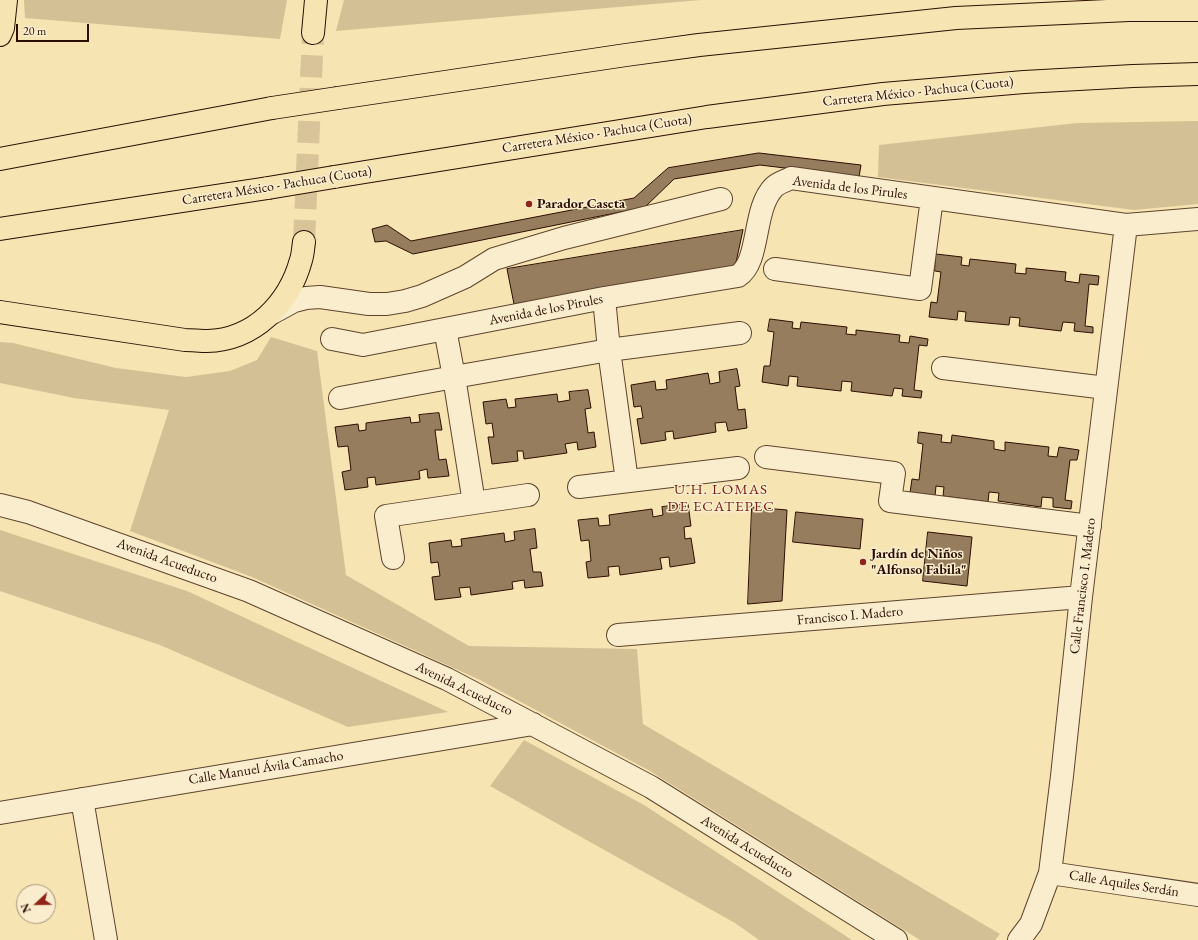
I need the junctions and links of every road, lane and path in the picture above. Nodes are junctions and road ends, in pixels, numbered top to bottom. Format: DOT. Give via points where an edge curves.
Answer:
graph roads {
  1 [pos="6,0"];
  2 [pos="316,0"];
  3 [pos="1198,10"];
  4 [pos="313,33"];
  5 [pos="0,35"];
  6 [pos="1198,74"];
  7 [pos="0,159"];
  8 [pos="932,198"];
  9 [pos="720,199"];
  10 [pos="1198,220"];
  11 [pos="1126,225"];
  12 [pos="0,229"];
  13 [pos="304,242"];
  14 [pos="775,269"];
  15 [pos="604,298"];
  16 [pos="0,312"];
  17 [pos="272,313"];
  18 [pos="445,329"];
  19 [pos="740,333"];
  20 [pos="332,339"];
  21 [pos="609,350"];
  22 [pos="943,368"];
  23 [pos="454,377"];
  24 [pos="1106,388"];
  25 [pos="340,398"];
  26 [pos="766,457"];
  27 [pos="738,468"];
  28 [pos="627,481"];
  29 [pos="580,487"];
  30 [pos="528,495"];
  31 [pos="474,503"];
  32 [pos="0,505"];
  33 [pos="1090,526"];
  34 [pos="392,558"];
  35 [pos="1081,597"];
  36 [pos="618,635"];
  37 [pos="533,724"];
  38 [pos="82,799"];
  39 [pos="0,812"];
  40 [pos="1050,873"];
  41 [pos="1198,895"];
  42 [pos="106,940"];
  43 [pos="896,940"];
  44 [pos="1019,940"];
  1 -- 5 [label="highway"];
  2 -- 4 [label="highway"];
  3 -- 7 [label="highway, bridge" via="1129,10 949,19 684,47 272,108"];
  6 -- 12 [label="highway, Carretera México - Pachuca (Cuota), bridge" via="1024,82 883,94 707,117"];
  8 -- 11 [label="street, Avenida de los Pirules"];
  8 -- 14 [label="street" via="920,289"];
  8 -- 15 [label="street, Avenida de los Pirules" via="791,178 774,186 766,198 750,259 738,276"];
  9 -- 17 [label="street" via="564,238 494,259 465,277 405,301 369,304 320,297 306,298 294,300"];
  10 -- 11 [label="street, Avenida de los Pirules"];
  11 -- 24 [label="street, Calle Francisco I. Madero"];
  13 -- 17 [label="highway" via="295,278"];
  15 -- 18 [label="street, Avenida de los Pirules"];
  15 -- 21 [label="street"];
  16 -- 17 [label="highway" via="177,339 207,341 241,334"];
  18 -- 20 [label="street, Avenida de los Pirules" via="363,345"];
  18 -- 23 [label="street"];
  19 -- 21 [label="street"];
  21 -- 23 [label="street"];
  21 -- 28 [label="street"];
  22 -- 24 [label="street"];
  23 -- 25 [label="street"];
  23 -- 31 [label="street"];
  24 -- 33 [label="street, Calle Francisco I. Madero"];
  26 -- 33 [label="street" via="894,473 890,501"];
  27 -- 28 [label="street"];
  28 -- 29 [label="street"];
  30 -- 31 [label="street"];
  31 -- 34 [label="street" via="386,516"];
  32 -- 37 [label="street, Avenida Acueducto" via="28,512 249,591 447,679"];
  33 -- 35 [label="street, Calle Francisco I. Madero"];
  35 -- 36 [label="street, Francisco I. Madero"];
  35 -- 40 [label="street, Calle Francisco I. Madero"];
  37 -- 38 [label="street, Calle Manuel Ávila Camacho"];
  37 -- 43 [label="street, Avenida Acueducto" via="651,787"];
  38 -- 39 [label="street, Calle Manuel Ávila Camacho"];
  38 -- 42 [label="street"];
  40 -- 41 [label="street, Calle Aquiles Serdán"];
  40 -- 44 [label="street, Calle Francisco I. Madero" via="1031,924"];
}
